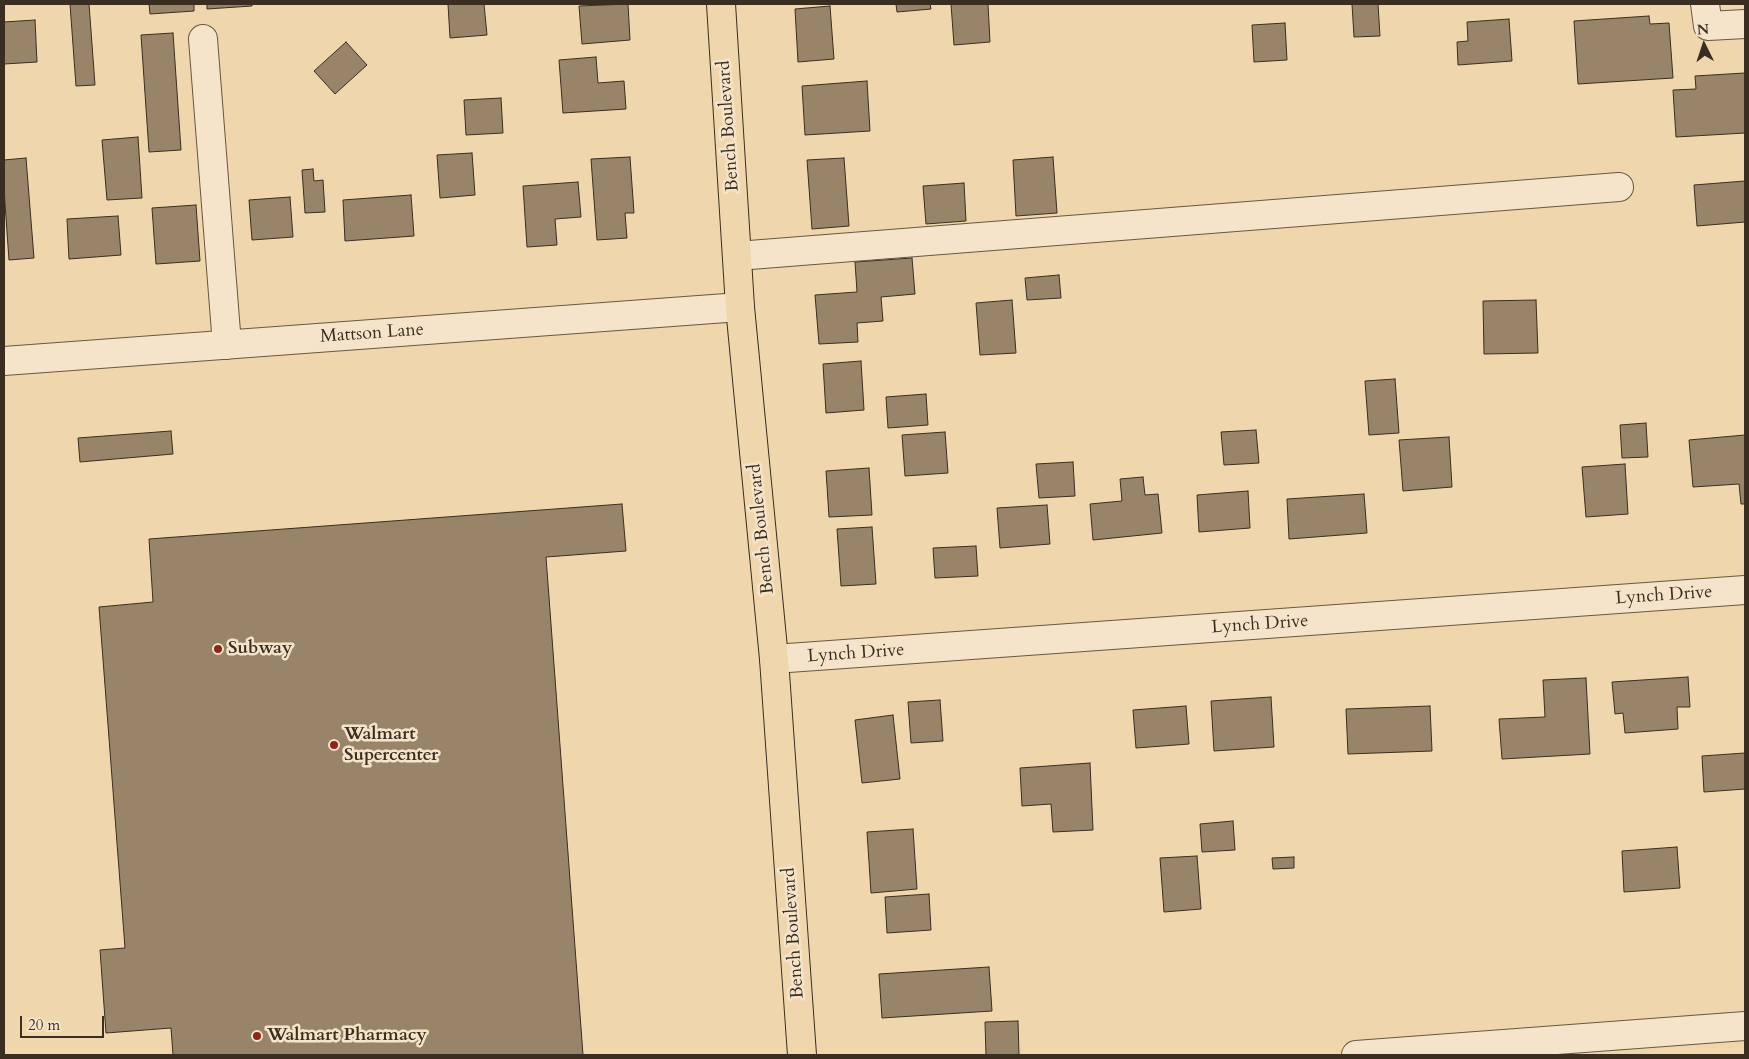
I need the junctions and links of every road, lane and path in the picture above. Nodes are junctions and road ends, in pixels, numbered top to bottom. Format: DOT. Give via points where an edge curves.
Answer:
graph roads {
  1 [pos="721,4"];
  2 [pos="1705,4"];
  3 [pos="1745,24"];
  4 [pos="203,39"];
  5 [pos="1619,186"];
  6 [pos="737,256"];
  7 [pos="740,307"];
  8 [pos="227,345"];
  9 [pos="4,361"];
  10 [pos="1745,590"];
  11 [pos="774,659"];
  12 [pos="1745,1026"];
  13 [pos="802,1055"];
  14 [pos="1356,1055"];
  1 -- 6 [label="main road, Bench Boulevard"];
  2 -- 3 [label="street" via="1708,26"];
  4 -- 8 [label="street"];
  5 -- 6 [label="street"];
  6 -- 7 [label="main road, Bench Boulevard"];
  7 -- 8 [label="street, Mattson Lane"];
  7 -- 11 [label="main road, Bench Boulevard"];
  8 -- 9 [label="street, Mattson Lane"];
  10 -- 11 [label="street, Lynch Drive"];
  11 -- 13 [label="main road, Bench Boulevard"];
  12 -- 14 [label="street"];
}
